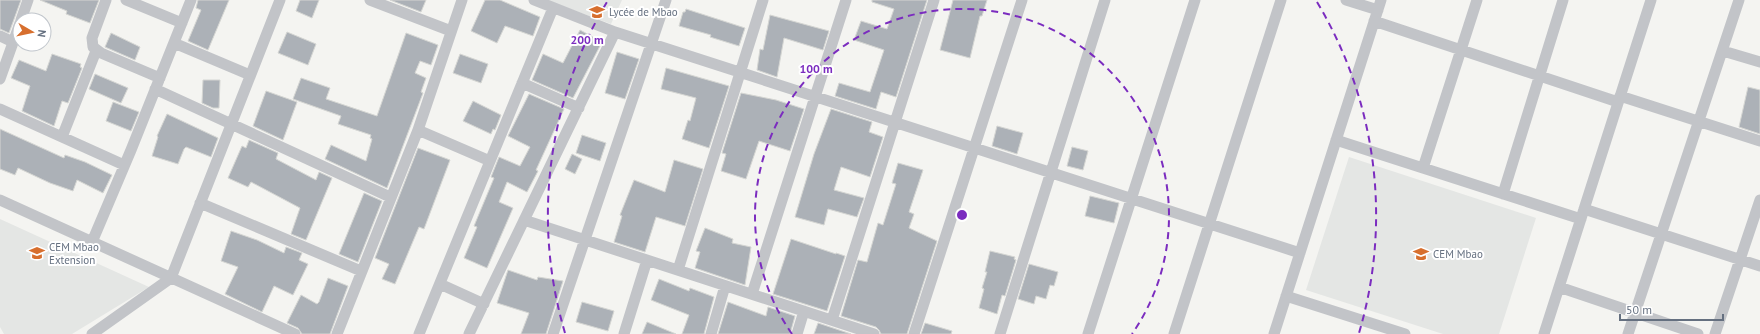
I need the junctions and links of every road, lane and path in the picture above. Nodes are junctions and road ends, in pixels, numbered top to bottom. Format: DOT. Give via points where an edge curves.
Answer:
graph roads {
  1 [pos="28,0"];
  2 [pos="106,0"];
  3 [pos="126,0"];
  4 [pos="191,0"];
  5 [pos="280,0"];
  6 [pos="370,0"];
  7 [pos="462,0"];
  8 [pos="534,0"];
  9 [pos="666,0"];
  10 [pos="763,0"];
  11 [pos="846,0"];
  12 [pos="934,0"];
  13 [pos="1022,0"];
  14 [pos="1106,0"];
  15 [pos="1195,0"];
  16 [pos="1281,0"];
  17 [pos="1346,0"];
  18 [pos="1477,0"];
  19 [pos="1563,0"];
  20 [pos="1651,0"];
  21 [pos="1739,0"];
  22 [pos="1379,5"];
  23 [pos="553,8"];
  24 [pos="24,12"];
  25 [pos="1374,21"];
  26 [pos="182,23"];
  27 [pos="451,31"];
  28 [pos="615,32"];
  29 [pos="0,36"];
  30 [pos="12,41"];
  31 [pos="174,43"];
  32 [pos="651,43"];
  33 [pos="12,47"];
  34 [pos="1461,50"];
  35 [pos="1723,50"];
  36 [pos="96,51"];
  37 [pos="1760,62"];
  38 [pos="740,72"];
  39 [pos="250,75"];
  40 [pos="1540,76"];
  41 [pos="160,78"];
  42 [pos="0,80"];
  43 [pos="522,83"];
  44 [pos="155,89"];
  45 [pos="815,96"];
  46 [pos="1619,99"];
  47 [pos="579,108"];
  48 [pos="0,109"];
  49 [pos="1699,121"];
  50 [pos="895,122"];
  51 [pos="231,124"];
  52 [pos="418,130"];
  53 [pos="62,136"];
  54 [pos="1336,140"];
  55 [pos="1760,141"];
  56 [pos="974,147"];
  57 [pos="490,161"];
  58 [pos="124,165"];
  59 [pos="1423,168"];
  60 [pos="1051,172"];
  61 [pos="1503,194"];
  62 [pos="390,197"];
  63 [pos="1131,198"];
  64 [pos="0,200"];
  65 [pos="1760,200"];
  66 [pos="200,203"];
  67 [pos="1582,214"];
  68 [pos="524,220"];
  69 [pos="1210,224"];
  70 [pos="1662,234"];
  71 [pos="584,240"];
  72 [pos="92,242"];
  73 [pos="1300,253"];
  74 [pos="647,260"];
  75 [pos="1740,260"];
  76 [pos="1760,266"];
  77 [pos="361,270"];
  78 [pos="678,270"];
  79 [pos="171,278"];
  80 [pos="440,284"];
  81 [pos="725,286"];
  82 [pos="1559,287"];
  83 [pos="752,294"];
  84 [pos="1286,296"];
  85 [pos="484,304"];
  86 [pos="804,311"];
  87 [pos="1635,313"];
  88 [pos="832,320"];
  89 [pos="1371,329"];
  90 [pos="92,334"];
  91 [pos="295,334"];
  92 [pos="337,334"];
  93 [pos="419,334"];
  94 [pos="471,334"];
  95 [pos="553,334"];
  96 [pos="624,334"];
  97 [pos="711,334"];
  98 [pos="797,334"];
  99 [pos="874,334"];
  100 [pos="914,334"];
  101 [pos="1000,334"];
  102 [pos="1088,334"];
  103 [pos="1174,334"];
  104 [pos="1274,334"];
  105 [pos="1405,334"];
  106 [pos="1544,334"];
  107 [pos="1628,334"];
  108 [pos="1698,334"];
  109 [pos="1715,334"];
  1 -- 24 [label="street"];
  2 -- 36 [label="street" via="92,38"];
  3 -- 26 [label="street"];
  4 -- 26 [label="street"];
  5 -- 39 [label="street"];
  6 -- 27 [label="street"];
  7 -- 27 [label="street"];
  8 -- 23 [label="street"];
  9 -- 32 [label="street"];
  10 -- 38 [label="street"];
  11 -- 45 [label="street"];
  12 -- 50 [label="street"];
  13 -- 56 [label="street"];
  14 -- 60 [label="street"];
  15 -- 63 [label="street"];
  16 -- 69 [label="street"];
  17 -- 22 [label="street"];
  18 -- 34 [label="street"];
  19 -- 40 [label="street"];
  20 -- 46 [label="street"];
  21 -- 35 [label="street"];
  22 -- 25 [label="street"];
  23 -- 28 [label="street"];
  23 -- 43 [label="street"];
  25 -- 34 [label="street"];
  25 -- 54 [label="street"];
  26 -- 31 [label="street"];
  27 -- 52 [label="street"];
  28 -- 32 [label="street"];
  28 -- 47 [label="street"];
  29 -- 30 [label="street"];
  31 -- 39 [label="street"];
  31 -- 41 [label="street"];
  32 -- 38 [label="street"];
  32 -- 71 [label="street"];
  33 -- 42 [label="street"];
  34 -- 40 [label="street"];
  34 -- 59 [label="street"];
  35 -- 37 [label="street"];
  35 -- 49 [label="street"];
  36 -- 41 [label="street"];
  36 -- 53 [label="street"];
  38 -- 45 [label="street"];
  38 -- 78 [label="street"];
  39 -- 51 [label="street"];
  40 -- 46 [label="street"];
  40 -- 61 [label="street"];
  41 -- 44 [label="street"];
  43 -- 47 [label="street"];
  43 -- 57 [label="street"];
  44 -- 51 [label="street"];
  44 -- 58 [label="street"];
  45 -- 50 [label="street"];
  45 -- 83 [label="street"];
  46 -- 49 [label="street"];
  46 -- 67 [label="street"];
  47 -- 68 [label="street"];
  48 -- 53 [label="street"];
  49 -- 55 [label="street"];
  49 -- 70 [label="street"];
  50 -- 56 [label="street"];
  50 -- 88 [label="street"];
  51 -- 62 [label="street"];
  51 -- 66 [label="street"];
  52 -- 57 [label="street"];
  52 -- 62 [label="street"];
  53 -- 58 [label="street"];
  54 -- 59 [label="street"];
  54 -- 73 [label="street"];
  56 -- 60 [label="street"];
  56 -- 100 [label="street"];
  57 -- 80 [label="street"];
  58 -- 72 [label="street"];
  59 -- 61 [label="street"];
  60 -- 63 [label="street"];
  60 -- 101 [label="street"];
  61 -- 67 [label="street"];
  62 -- 77 [label="street"];
  63 -- 69 [label="street"];
  63 -- 102 [label="street"];
  64 -- 72 [label="street"];
  65 -- 75 [label="street"];
  66 -- 77 [label="street"];
  66 -- 79 [label="street"];
  67 -- 70 [label="street"];
  67 -- 82 [label="street"];
  68 -- 71 [label="street"];
  68 -- 85 [label="street"];
  69 -- 73 [label="street"];
  69 -- 103 [label="street"];
  70 -- 75 [label="street"];
  70 -- 87 [label="street"];
  71 -- 74 [label="street"];
  71 -- 95 [label="street"];
  72 -- 79 [label="street"];
  73 -- 84 [label="street"];
  74 -- 78 [label="street"];
  74 -- 96 [label="street"];
  75 -- 76 [label="street"];
  75 -- 109 [label="street"];
  77 -- 92 [label="street"];
  78 -- 81 [label="street"];
  79 -- 90 [label="street"];
  79 -- 91 [label="street"];
  80 -- 85 [label="street"];
  80 -- 93 [label="street"];
  81 -- 83 [label="street"];
  81 -- 97 [label="street"];
  82 -- 87 [label="street"];
  82 -- 106 [label="street"];
  83 -- 86 [label="street"];
  84 -- 89 [label="street"];
  84 -- 104 [label="street"];
  85 -- 94 [label="street"];
  86 -- 88 [label="street"];
  86 -- 98 [label="street"];
  87 -- 107 [label="street"];
  87 -- 108 [label="street"];
  88 -- 99 [label="street"];
  89 -- 105 [label="street"];
}
